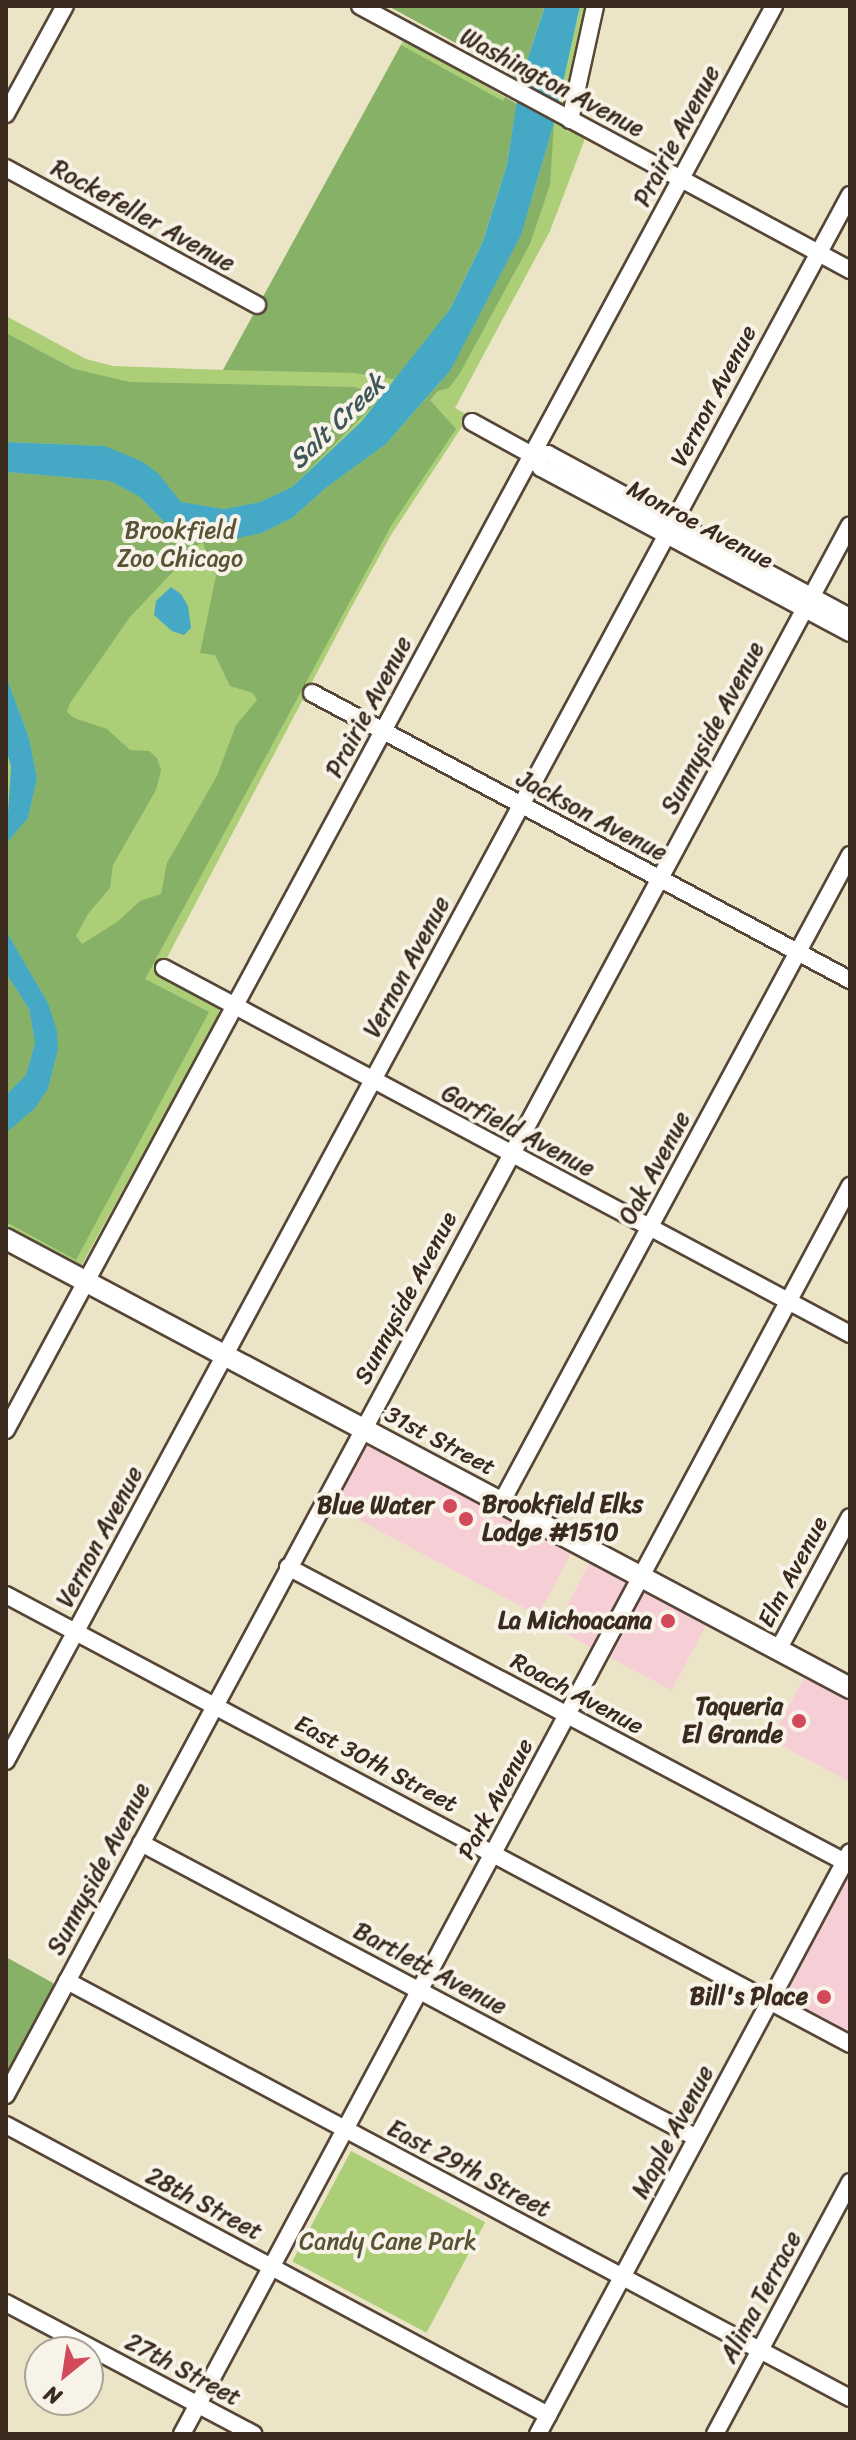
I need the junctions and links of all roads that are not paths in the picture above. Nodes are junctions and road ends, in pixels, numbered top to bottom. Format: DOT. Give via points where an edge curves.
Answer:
graph roads {
  1 [pos="65,6"];
  2 [pos="360,6"];
  3 [pos="595,6"];
  4 [pos="774,6"];
  5 [pos="6,114"];
  6 [pos="563,116"];
  7 [pos="6,168"];
  8 [pos="681,179"];
  9 [pos="850,195"];
  10 [pos="819,253"];
  11 [pos="850,270"];
  12 [pos="257,305"];
  13 [pos="472,422"];
  14 [pos="532,455"];
  15 [pos="850,525"];
  16 [pos="670,528"];
  17 [pos="808,602"];
  18 [pos="850,617"];
  19 [pos="850,633"];
  20 [pos="312,693"];
  21 [pos="383,731"];
  22 [pos="521,805"];
  23 [pos="850,855"];
  24 [pos="659,879"];
  25 [pos="798,952"];
  26 [pos="164,968"];
  27 [pos="850,980"];
  28 [pos="234,1007"];
  29 [pos="373,1081"];
  30 [pos="511,1155"];
  31 [pos="850,1186"];
  32 [pos="649,1229"];
  33 [pos="6,1239"];
  34 [pos="85,1281"];
  35 [pos="788,1302"];
  36 [pos="850,1334"];
  37 [pos="225,1355"];
  38 [pos="363,1429"];
  39 [pos="6,1430"];
  40 [pos="501,1503"];
  41 [pos="850,1517"];
  42 [pos="288,1567"];
  43 [pos="641,1577"];
  44 [pos="6,1595"];
  45 [pos="75,1632"];
  46 [pos="778,1650"];
  47 [pos="850,1688"];
  48 [pos="214,1705"];
  49 [pos="568,1717"];
  50 [pos="6,1761"];
  51 [pos="141,1843"];
  52 [pos="494,1854"];
  53 [pos="847,1857"];
  54 [pos="67,1981"];
  55 [pos="420,1991"];
  56 [pos="770,2001"];
  57 [pos="850,2044"];
  58 [pos="6,2095"];
  59 [pos="6,2125"];
  60 [pos="345,2130"];
  61 [pos="697,2138"];
  62 [pos="850,2182"];
  63 [pos="271,2267"];
  64 [pos="622,2277"];
  65 [pos="6,2303"];
  66 [pos="760,2351"];
  67 [pos="850,2398"];
  68 [pos="198,2405"];
  69 [pos="548,2415"];
  70 [pos="182,2434"];
  71 [pos="253,2434"];
  72 [pos="538,2434"];
  73 [pos="715,2434"];
  1 -- 5 [label="street"];
  2 -- 6 [label="street, Washington Avenue"];
  3 -- 6 [label="street"];
  4 -- 8 [label="street, Prairie Avenue"];
  6 -- 8 [label="street, Washington Avenue"];
  7 -- 12 [label="street, Rockefeller Avenue"];
  8 -- 10 [label="street, Washington Avenue"];
  8 -- 14 [label="street, Prairie Avenue"];
  9 -- 10 [label="street, Vernon Avenue"];
  10 -- 11 [label="street, Washington Avenue"];
  10 -- 16 [label="street, Vernon Avenue"];
  13 -- 14 [label="street, Monroe Avenue"];
  14 -- 16 [label="street, Monroe Avenue" via="541,468"];
  14 -- 21 [label="street, Prairie Avenue"];
  15 -- 17 [label="street, Sunnyside Avenue"];
  16 -- 17 [label="street, Monroe Avenue"];
  16 -- 22 [label="street, Vernon Avenue"];
  17 -- 18 [label="street, Monroe Avenue"];
  17 -- 19 [label="street, Monroe Avenue"];
  17 -- 24 [label="street, Sunnyside Avenue"];
  20 -- 21 [label="street, Jackson Avenue"];
  21 -- 22 [label="street, Jackson Avenue"];
  21 -- 28 [label="street, Prairie Avenue"];
  22 -- 24 [label="street, Jackson Avenue"];
  22 -- 29 [label="street, Vernon Avenue"];
  23 -- 25 [label="street, Oak Avenue"];
  24 -- 25 [label="street, Jackson Avenue"];
  24 -- 30 [label="street, Sunnyside Avenue"];
  25 -- 27 [label="street, Jackson Avenue"];
  25 -- 32 [label="street, Oak Avenue"];
  26 -- 28 [label="street, Garfield Avenue"];
  28 -- 29 [label="street, Garfield Avenue"];
  28 -- 34 [label="street, Prairie Avenue"];
  29 -- 30 [label="street, Garfield Avenue"];
  29 -- 37 [label="street, Vernon Avenue"];
  30 -- 32 [label="street, Garfield Avenue"];
  30 -- 38 [label="street, Sunnyside Avenue"];
  31 -- 35 [label="street, Park Avenue"];
  32 -- 35 [label="street, Garfield Avenue"];
  32 -- 40 [label="street, Oak Avenue"];
  33 -- 34 [label="main road, 31st Street"];
  34 -- 37 [label="main road, 31st Street"];
  34 -- 39 [label="street, Prairie Avenue"];
  35 -- 36 [label="street, Garfield Avenue"];
  35 -- 43 [label="street, Park Avenue"];
  37 -- 38 [label="main road, 31st Street"];
  37 -- 45 [label="street, Vernon Avenue"];
  38 -- 40 [label="main road, 31st Street"];
  38 -- 42 [label="street, Sunnyside Avenue"];
  40 -- 43 [label="main road, 31st Street"];
  41 -- 46 [label="street, Elm Avenue"];
  42 -- 48 [label="street, Sunnyside Avenue"];
  42 -- 49 [label="street, Roach Avenue"];
  43 -- 46 [label="main road, 31st Street"];
  43 -- 49 [label="street, Park Avenue"];
  44 -- 45 [label="street, East 30th Street"];
  45 -- 48 [label="street, East 30th Street"];
  45 -- 50 [label="street, Vernon Avenue"];
  46 -- 47 [label="main road, 31st Street"];
  48 -- 51 [label="street, Sunnyside Avenue"];
  48 -- 52 [label="street, East 30th Street"];
  49 -- 52 [label="street, Park Avenue"];
  49 -- 53 [label="street, Roach Avenue"];
  51 -- 54 [label="street, Sunnyside Avenue"];
  51 -- 55 [label="street, Bartlett Avenue"];
  52 -- 55 [label="street, Park Avenue"];
  52 -- 56 [label="street, East 30th Street"];
  53 -- 56 [label="street, Maple Avenue"];
  54 -- 58 [label="street, Sunnyside Avenue"];
  54 -- 60 [label="street, East 29th Street"];
  55 -- 60 [label="street, Park Avenue"];
  55 -- 61 [label="street, Bartlett Avenue"];
  56 -- 57 [label="street, East 30th Street"];
  56 -- 61 [label="street, Maple Avenue"];
  59 -- 63 [label="street, 28th Street"];
  60 -- 63 [label="street, Park Avenue"];
  60 -- 64 [label="street, East 29th Street"];
  61 -- 64 [label="street, Maple Avenue"];
  62 -- 66 [label="street, Alima Terrace"];
  63 -- 68 [label="street, Park Avenue"];
  63 -- 69 [label="street, 28th Street"];
  64 -- 66 [label="street, East 29th Street"];
  64 -- 69 [label="street, Maple Avenue"];
  65 -- 68 [label="street, 27th Street"];
  66 -- 67 [label="street, East 29th Street"];
  66 -- 73 [label="street, Alima Terrace"];
  68 -- 70 [label="street, Park Avenue"];
  68 -- 71 [label="street, 27th Street"];
  69 -- 72 [label="street, Maple Avenue"];
}
